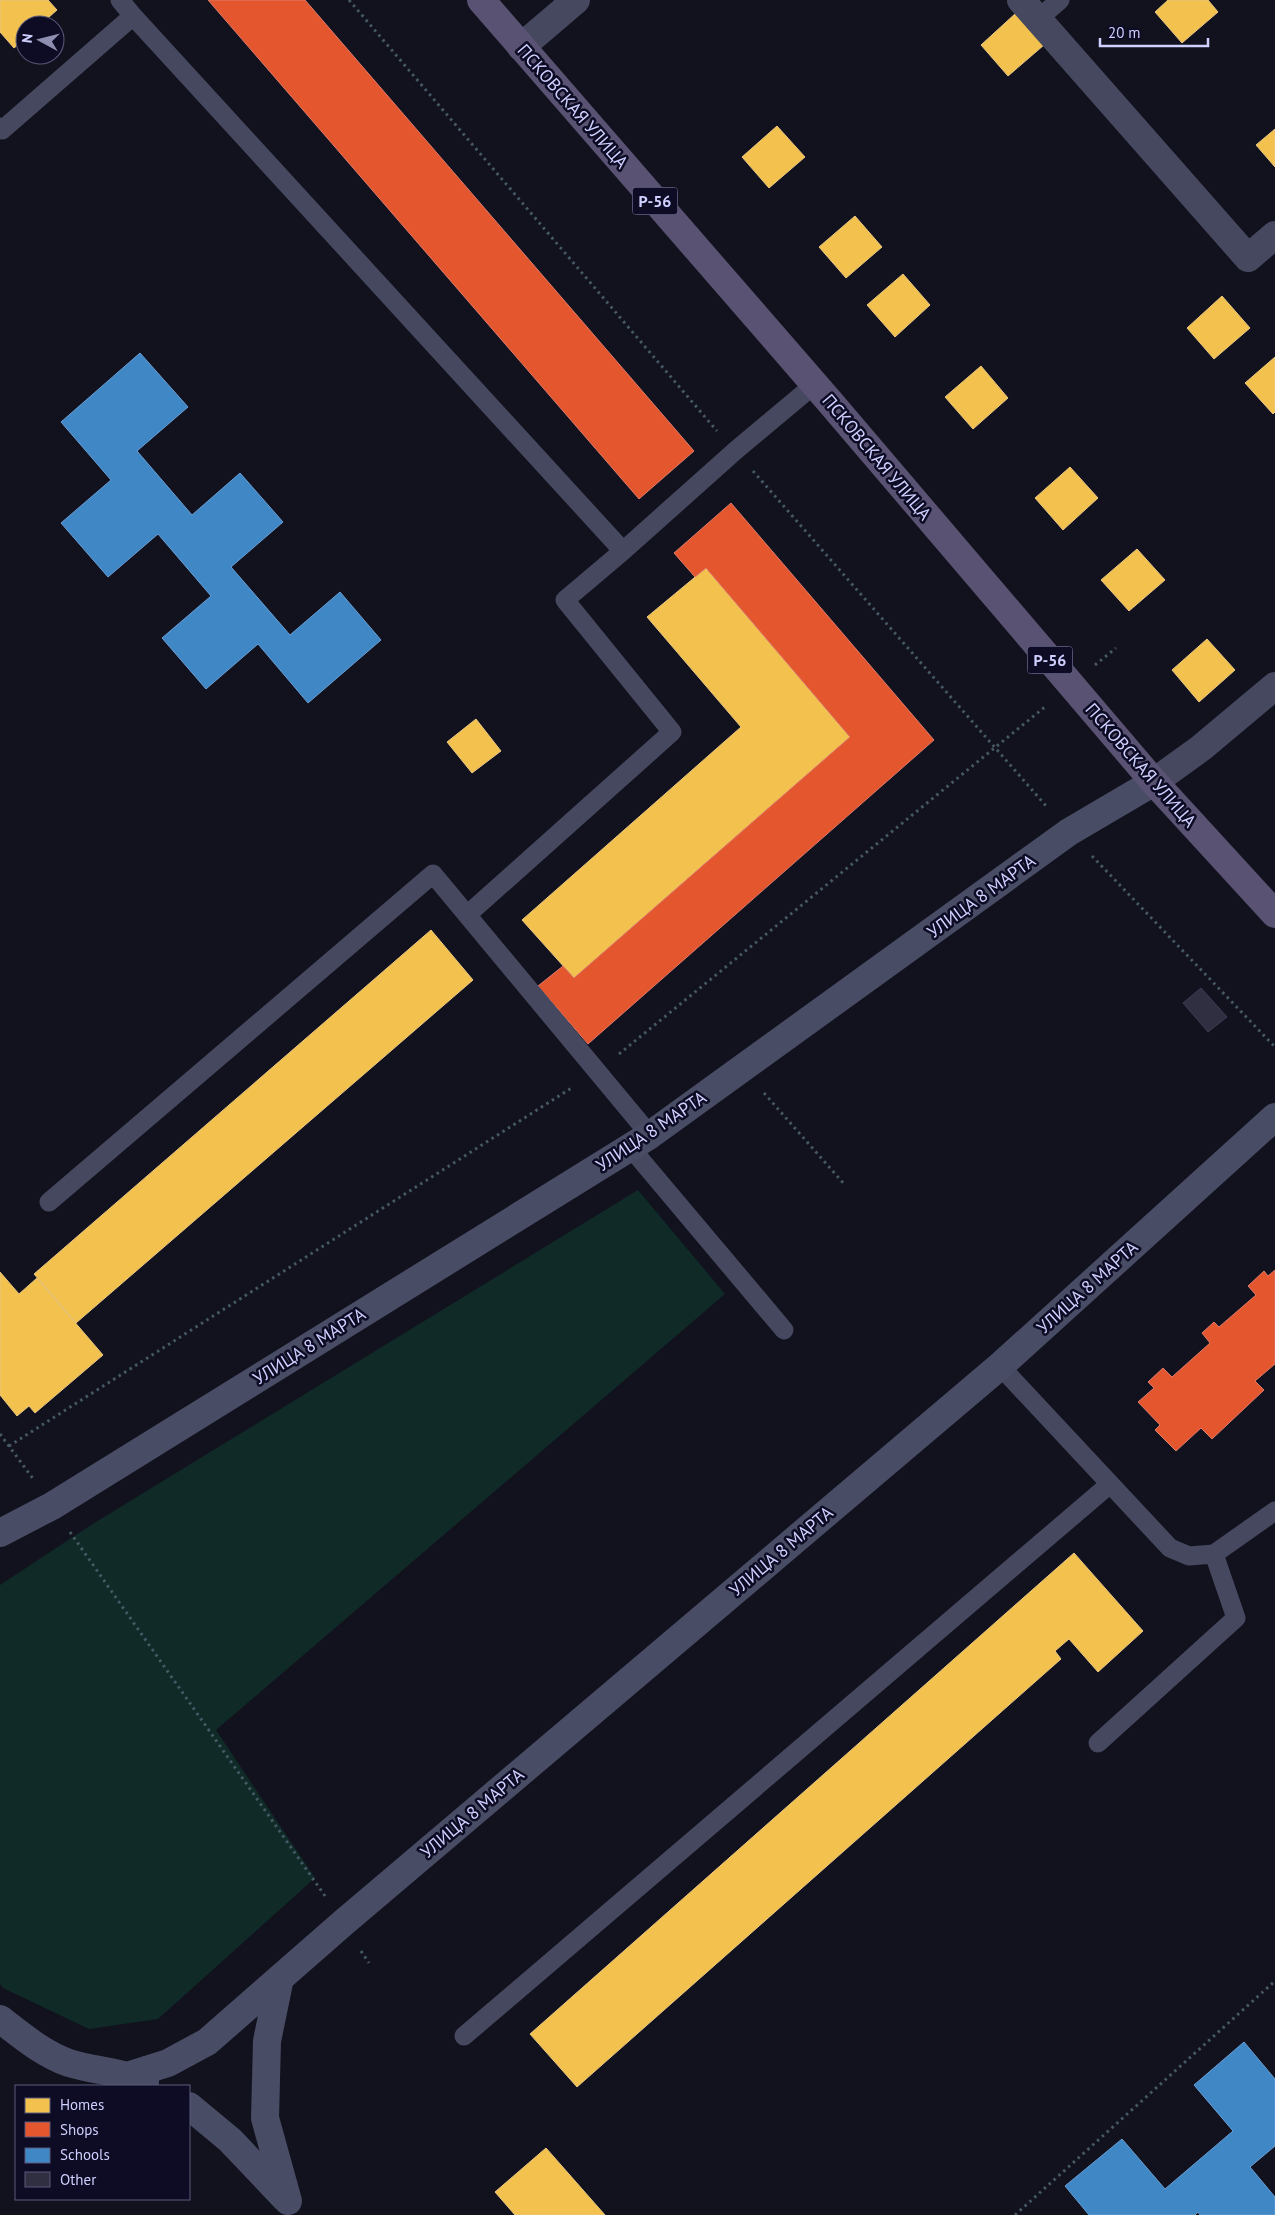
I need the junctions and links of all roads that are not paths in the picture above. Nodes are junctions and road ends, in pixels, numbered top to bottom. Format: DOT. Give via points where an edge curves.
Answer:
graph roads {
  1 [pos="120,0"];
  2 [pos="481,0"];
  3 [pos="576,0"];
  4 [pos="1060,0"];
  5 [pos="1030,9"];
  6 [pos="133,16"];
  7 [pos="521,47"];
  8 [pos="1,130"];
  9 [pos="1275,235"];
  10 [pos="815,384"];
  11 [pos="623,552"];
  12 [pos="1275,686"];
  13 [pos="1154,782"];
  14 [pos="1275,914"];
  15 [pos="467,915"];
  16 [pos="1275,1117"];
  17 [pos="640,1141"];
  18 [pos="49,1202"];
  19 [pos="784,1330"];
  20 [pos="1000,1366"];
  21 [pos="1110,1484"];
  22 [pos="1275,1510"];
  23 [pos="0,1534"];
  24 [pos="1214,1554"];
  25 [pos="1098,1743"];
  26 [pos="280,1978"];
  27 [pos="0,2019"];
  28 [pos="464,2036"];
  29 [pos="141,2081"];
  30 [pos="190,2107"];
  31 [pos="292,2208"];
  1 -- 6 [label="lane"];
  2 -- 7 [label="main road, ПСКОВСКАЯ УЛИЦА / Р-56"];
  3 -- 7 [label="street"];
  4 -- 5 [label="lane"];
  5 -- 9 [label="street" via="1248,258"];
  6 -- 8 [label="lane"];
  6 -- 11 [label="lane"];
  7 -- 10 [label="main road, ПСКОВСКАЯ УЛИЦА / Р-56"];
  10 -- 11 [label="lane"];
  10 -- 13 [label="main road, ПСКОВСКАЯ УЛИЦА / Р-56"];
  11 -- 15 [label="lane" via="565,600 672,732"];
  12 -- 13 [label="street, УЛИЦА 8 МАРТА" via="1201,748"];
  13 -- 14 [label="main road, ПСКОВСКАЯ УЛИЦА / Р-56"];
  13 -- 17 [label="main road, УЛИЦА 8 МАРТА" via="1069,832"];
  15 -- 17 [label="lane"];
  15 -- 18 [label="lane" via="432,874"];
  16 -- 20 [label="main road, УЛИЦА 8 МАРТА"];
  17 -- 19 [label="lane"];
  17 -- 23 [label="main road, УЛИЦА 8 МАРТА" via="52,1506"];
  20 -- 21 [label="lane"];
  20 -- 26 [label="main road, УЛИЦА 8 МАРТА"];
  21 -- 24 [label="lane" via="1170,1548 1189,1556"];
  21 -- 28 [label="lane"];
  22 -- 24 [label="lane"];
  24 -- 25 [label="lane" via="1236,1618"];
  26 -- 29 [label="main road, УЛИЦА 8 МАРТА" via="207,2042"];
  26 -- 31 [label="main road" via="267,2040 265,2118"];
  27 -- 29 [label="main road" via="32,2044 69,2062"];
  30 -- 31 [label="main road" via="230,2140"];
}
